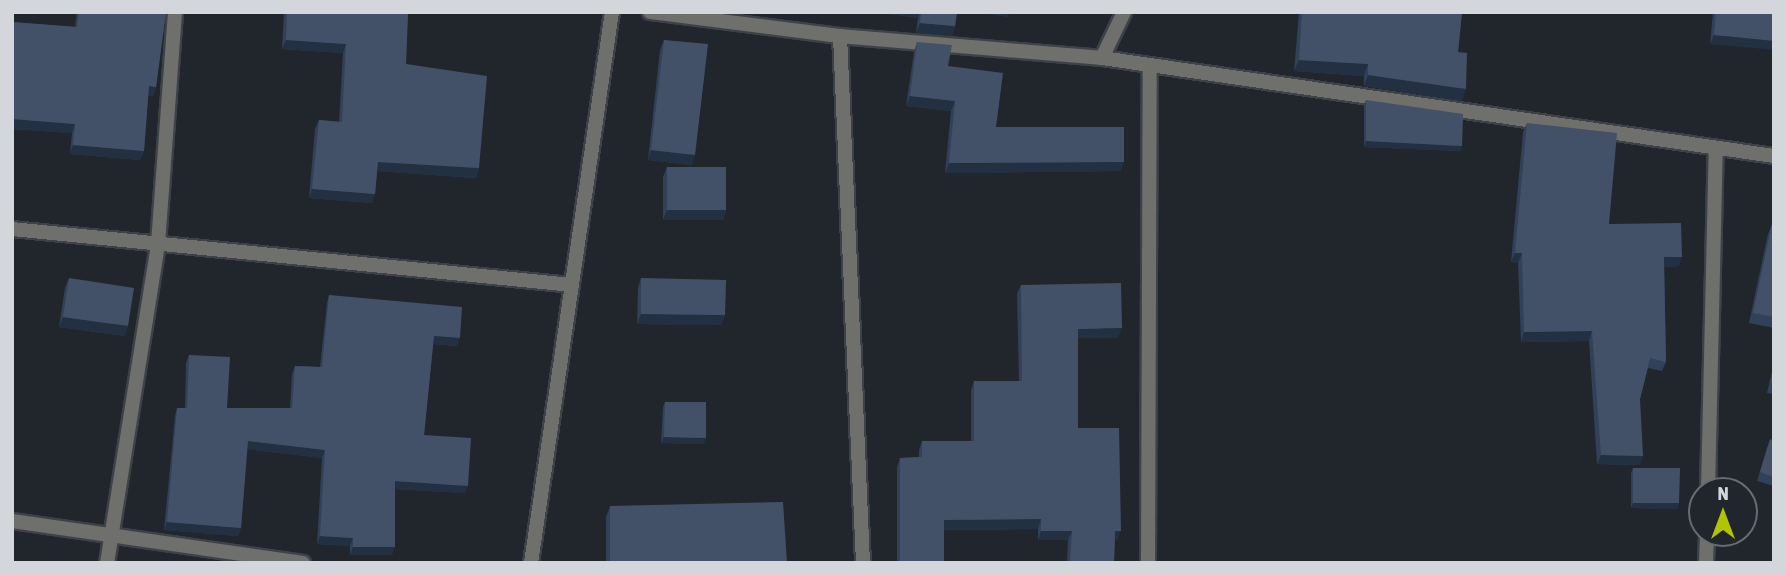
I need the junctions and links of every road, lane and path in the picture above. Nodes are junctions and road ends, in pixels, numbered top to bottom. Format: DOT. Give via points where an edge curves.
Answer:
graph roads {
  1 [pos="175,12"];
  2 [pos="612,12"];
  3 [pos="650,12"];
  4 [pos="1124,12"];
  5 [pos="840,36"];
  6 [pos="1102,58"];
  7 [pos="1150,65"];
  8 [pos="1716,149"];
  9 [pos="1774,156"];
  10 [pos="12,229"];
  11 [pos="158,244"];
  12 [pos="572,285"];
  13 [pos="1707,477"];
  14 [pos="12,522"];
  15 [pos="111,535"];
  16 [pos="107,563"];
  17 [pos="303,563"];
  18 [pos="531,563"];
  19 [pos="863,563"];
  20 [pos="1148,563"];
  1 -- 11 [label="street"];
  2 -- 12 [label="street"];
  3 -- 5 [label="street"];
  4 -- 6 [label="street"];
  5 -- 6 [label="street"];
  5 -- 19 [label="street"];
  6 -- 7 [label="street"];
  7 -- 8 [label="street"];
  7 -- 20 [label="street"];
  8 -- 9 [label="street"];
  8 -- 13 [label="street"];
  10 -- 11 [label="street"];
  11 -- 12 [label="street"];
  11 -- 15 [label="street"];
  12 -- 18 [label="street"];
  14 -- 15 [label="street"];
  15 -- 16 [label="street"];
  15 -- 17 [label="street"];
}
